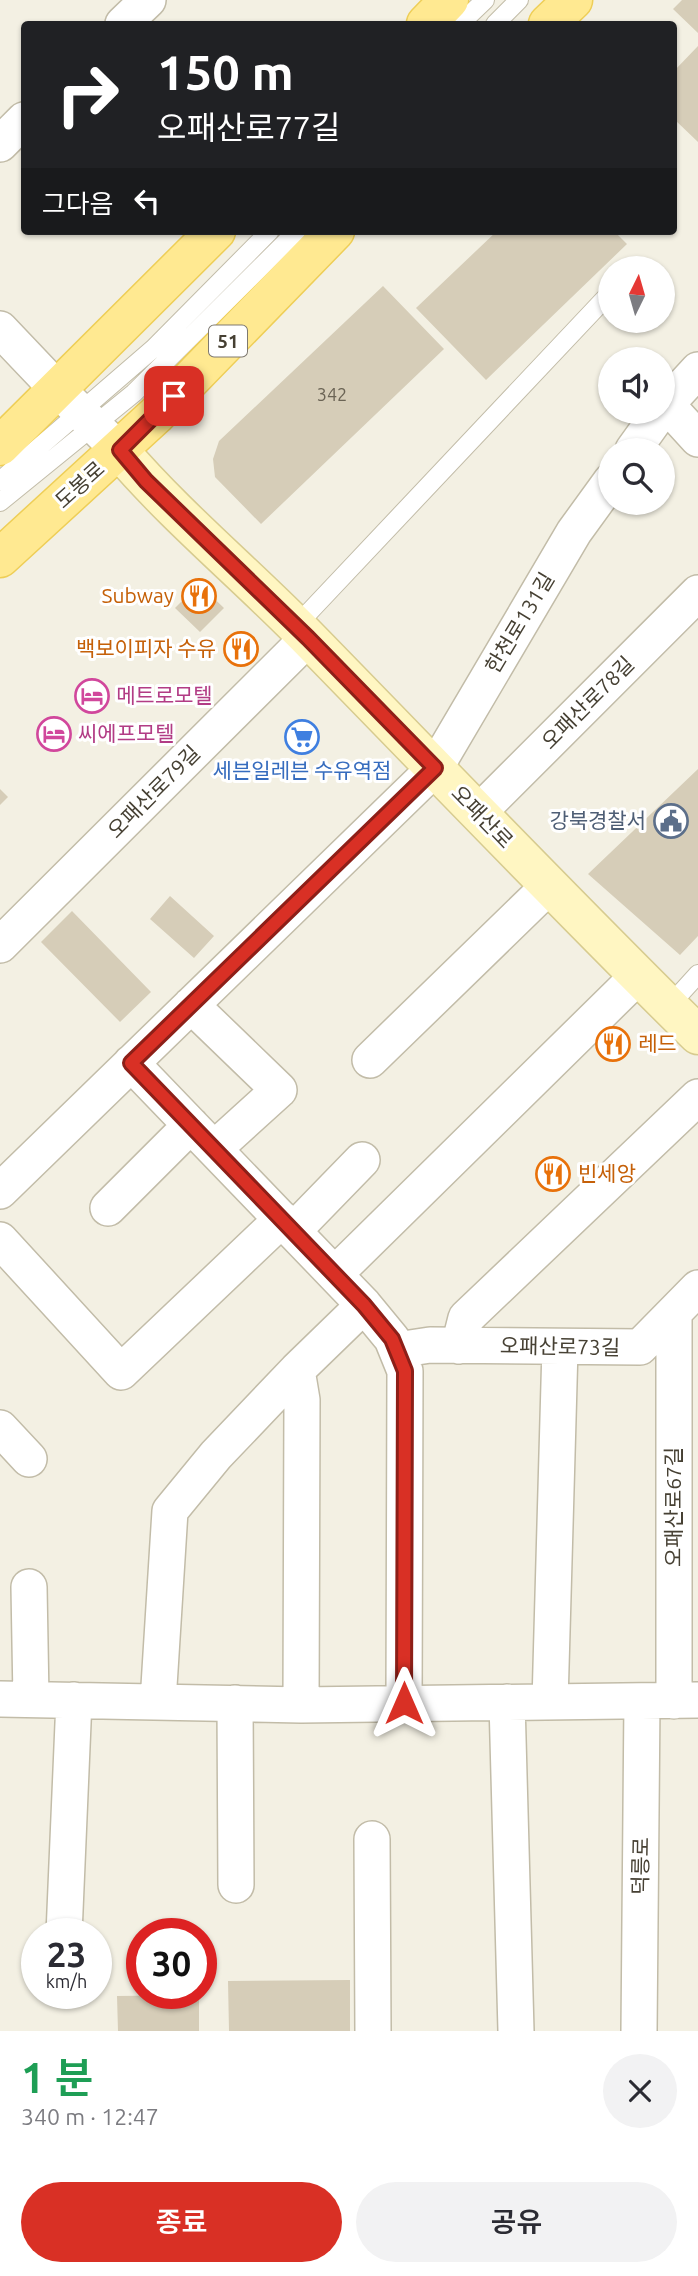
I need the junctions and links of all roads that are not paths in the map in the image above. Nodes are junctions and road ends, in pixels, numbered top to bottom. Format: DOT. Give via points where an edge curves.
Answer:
graph roads {
  1 [pos="148,0"];
  2 [pos="449,0"];
  3 [pos="485,0"];
  4 [pos="519,0"];
  5 [pos="573,0"];
  6 [pos="126,21"];
  7 [pos="429,21"];
  8 [pos="463,21"];
  9 [pos="498,21"];
  10 [pos="551,21"];
  11 [pos="21,123"];
  12 [pos="0,144"];
  13 [pos="213,235"];
  14 [pos="266,235"];
  15 [pos="293,235"];
  16 [pos="330,235"];
  17 [pos="598,306"];
  18 [pos="0,329"];
  19 [pos="698,370"];
  20 [pos="675,396"];
  21 [pos="675,418"];
  22 [pos="87,419"];
  23 [pos="698,439"];
  24 [pos="0,446"];
  25 [pos="0,481"];
  26 [pos="598,499"];
  27 [pos="0,502"];
  28 [pos="0,558"];
  29 [pos="698,593"];
  30 [pos="302,632"];
  31 [pos="435,768"];
  32 [pos="478,813"];
  33 [pos="549,886"];
  34 [pos="0,945"];
  35 [pos="698,974"];
  36 [pos="638,976"];
  37 [pos="191,1006"];
  38 [pos="669,1006"];
  39 [pos="698,1035"];
  40 [pos="370,1060"];
  41 [pos="131,1063"];
  42 [pos="698,1097"];
  43 [pos="203,1137"];
  44 [pos="362,1160"];
  45 [pos="0,1191"];
  46 [pos="108,1208"];
  47 [pos="287,1225"];
  48 [pos="0,1240"];
  49 [pos="335,1273"];
  50 [pos="698,1288"];
  51 [pos="364,1305"];
  52 [pos="674,1313"];
  53 [pos="458,1346"];
  54 [pos="560,1348"];
  55 [pos="397,1350"];
  56 [pos="297,1370"];
  57 [pos="0,1428"];
  58 [pos="29,1459"];
  59 [pos="29,1587"];
  60 [pos="15,1699"];
  61 [pos="74,1700"];
  62 [pos="671,1700"];
  63 [pos="158,1702"];
  64 [pos="507,1702"];
  65 [pos="550,1702"];
  66 [pos="235,1703"];
  67 [pos="404,1703"];
  68 [pos="301,1704"];
  69 [pos="372,1839"];
  70 [pos="236,1885"];
  71 [pos="65,1918"];
  72 [pos="373,2031"];
  73 [pos="516,2031"];
  74 [pos="639,2031"];
  1 -- 6 [label="street"];
  2 -- 7 [label="main road"];
  3 -- 8 [label="lane"];
  4 -- 9 [label="lane"];
  5 -- 10 [label="main road"];
  11 -- 12 [label="street"];
  13 -- 22 [label="main road, 도봉로 / 51"];
  14 -- 22 [label="lane" via="106,391"];
  15 -- 22 [label="lane" via="134,393"];
  16 -- 22 [label="main road, 도봉로 / 51"];
  17 -- 30 [label="lane"];
  18 -- 22 [label="street"];
  19 -- 20 [label="street"];
  21 -- 23 [label="street"];
  22 -- 24 [label="main road, 도봉로 / 51"];
  22 -- 25 [label="lane"];
  22 -- 27 [label="lane"];
  22 -- 28 [label="main road, 도봉로 / 51"];
  22 -- 30 [label="street, 오패산로"];
  26 -- 31 [label="street, 한천로131길"];
  29 -- 32 [label="street, 오패산로78길"];
  30 -- 31 [label="street, 오패산로"];
  30 -- 34 [label="street, 오패산로79길"];
  31 -- 32 [label="street, 오패산로"];
  31 -- 37 [label="street, 한천로131길"];
  32 -- 33 [label="street, 오패산로"];
  33 -- 36 [label="street, 오패산로"];
  33 -- 40 [label="street"];
  35 -- 38 [label="lane"];
  36 -- 38 [label="street, 오패산로"];
  36 -- 49 [label="street"];
  37 -- 41 [label="street, 한천로131길"];
  37 -- 43 [label="street" via="279,1090"];
  38 -- 39 [label="street, 오패산로"];
  41 -- 43 [label="street"];
  41 -- 45 [label="street, 한천로131길"];
  42 -- 53 [label="street" via="466,1318"];
  43 -- 46 [label="street"];
  43 -- 47 [label="street"];
  44 -- 47 [label="street"];
  47 -- 48 [label="street" via="121,1372"];
  47 -- 49 [label="street"];
  49 -- 51 [label="street"];
  50 -- 52 [label="street, 오패산로73길"];
  51 -- 55 [label="street"];
  51 -- 56 [label="street"];
  52 -- 54 [label="street, 오패산로73길" via="640,1347"];
  52 -- 62 [label="street, 오패산로67길"];
  53 -- 54 [label="street, 오패산로73길"];
  53 -- 55 [label="street, 오패산로73길"];
  54 -- 65 [label="street"];
  55 -- 67 [label="street" via="405,1371"];
  56 -- 63 [label="street" via="170,1511"];
  56 -- 68 [label="street" via="302,1400"];
  57 -- 58 [label="street"];
  59 -- 60 [label="street"];
  60 -- 61 [label="street"];
  61 -- 63 [label="street"];
  61 -- 71 [label="street"];
  62 -- 65 [label="street"];
  62 -- 74 [label="street, 덕릉로"];
  63 -- 66 [label="street"];
  64 -- 65 [label="street"];
  64 -- 67 [label="street"];
  64 -- 73 [label="street"];
  66 -- 68 [label="street"];
  66 -- 70 [label="street"];
  67 -- 68 [label="street"];
  69 -- 72 [label="street"];
}
